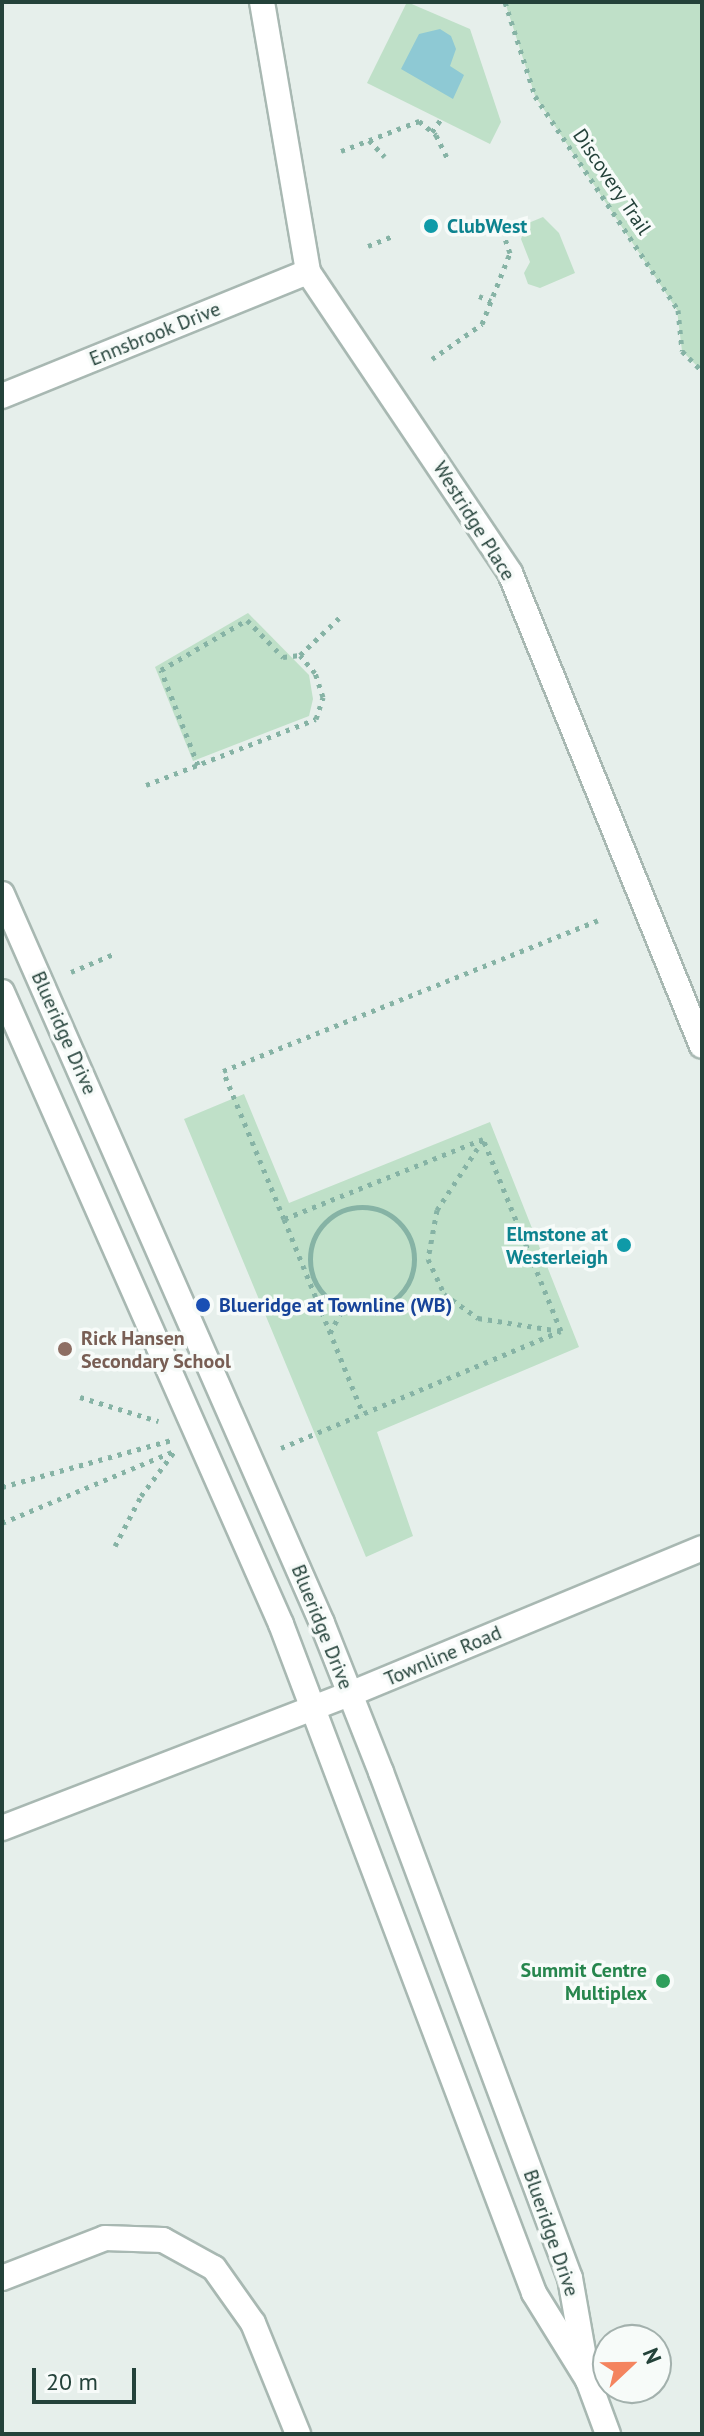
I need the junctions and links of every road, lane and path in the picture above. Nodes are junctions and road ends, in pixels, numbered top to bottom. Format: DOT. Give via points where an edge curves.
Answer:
graph roads {
  1 [pos="262,2"];
  2 [pos="505,2"];
  3 [pos="441,119"];
  4 [pos="432,132"];
  5 [pos="369,140"];
  6 [pos="341,151"];
  7 [pos="385,157"];
  8 [pos="447,158"];
  9 [pos="502,230"];
  10 [pos="395,235"];
  11 [pos="368,246"];
  12 [pos="308,272"];
  13 [pos="479,296"];
  14 [pos="491,301"];
  15 [pos="432,359"];
  16 [pos="702,371"];
  17 [pos="2,396"];
  18 [pos="339,618"];
  19 [pos="300,655"];
  20 [pos="198,765"];
  21 [pos="146,785"];
  22 [pos="2,894"];
  23 [pos="598,920"];
  24 [pos="116,953"];
  25 [pos="71,972"];
  26 [pos="2,992"];
  27 [pos="702,1046"];
  28 [pos="483,1139"];
  29 [pos="284,1219"];
  30 [pos="298,1252"];
  31 [pos="413,1256"];
  32 [pos="428,1259"];
  33 [pos="310,1260"];
  34 [pos="344,1307"];
  35 [pos="561,1331"];
  36 [pos="330,1333"];
  37 [pos="80,1397"];
  38 [pos="363,1414"];
  39 [pos="203,1439"];
  40 [pos="171,1440"];
  41 [pos="281,1448"];
  42 [pos="175,1451"];
  43 [pos="2,1487"];
  44 [pos="2,1523"];
  45 [pos="115,1546"];
  46 [pos="702,1548"];
  47 [pos="350,1694"];
  48 [pos="315,1708"];
  49 [pos="2,1828"];
  50 [pos="2,2278"];
  51 [pos="588,2380"];
  52 [pos="298,2434"];
  53 [pos="608,2434"];
  1 -- 12 [label="street, Westridge Place"];
  2 -- 16 [label="path, Discovery Trail" via="535,96 678,310 682,351"];
  3 -- 4 [label="path"];
  4 -- 5 [label="path" via="419,121"];
  4 -- 8 [label="path"];
  5 -- 6 [label="path"];
  5 -- 7 [label="path"];
  9 -- 14 [label="path" via="510,253"];
  10 -- 11 [label="path"];
  12 -- 17 [label="street, Ennsbrook Drive"];
  12 -- 27 [label="street, Westridge Place" via="510,573"];
  13 -- 14 [label="path"];
  14 -- 15 [label="path" via="482,324"];
  18 -- 19 [label="path"];
  19 -- 20 [label="path" via="315,673 323,697 316,719"];
  19 -- 20 [label="path" via="283,657 247,620 161,670"];
  20 -- 21 [label="path"];
  22 -- 47 [label="street, Blueridge Drive"];
  23 -- 29 [label="path" via="223,1071"];
  24 -- 25 [label="path"];
  26 -- 39 [label="street, Blueridge Drive"];
  28 -- 29 [label="path"];
  28 -- 32 [label="path" via="437,1210"];
  28 -- 35 [label="path"];
  29 -- 30 [label="path"];
  30 -- 33 [label="path"];
  30 -- 36 [label="path"];
  31 -- 32 [label="path"];
  31 -- 33 [label="path" via="407,1233 396,1219 365,1206 347,1208 326,1222 312,1243"];
  31 -- 34 [label="path" via="409,1282 398,1296 368,1311"];
  32 -- 35 [label="path" via="444,1294 478,1318"];
  33 -- 34 [label="path" via="322,1292"];
  34 -- 36 [label="path"];
  35 -- 38 [label="path"];
  36 -- 38 [label="path"];
  37 -- 40 [label="path" via="163,1422"];
  38 -- 41 [label="path"];
  39 -- 42 [label="path"];
  39 -- 48 [label="street, Blueridge Drive"];
  40 -- 42 [label="path"];
  40 -- 43 [label="path"];
  42 -- 44 [label="path"];
  42 -- 45 [label="path" via="141,1496"];
  46 -- 47 [label="street, Townline Road"];
  47 -- 48 [label="street, Townline Road"];
  47 -- 51 [label="street, Blueridge Drive" via="570,2278"];
  48 -- 49 [label="street, Townline Road"];
  48 -- 51 [label="street, Blueridge Drive" via="534,2293"];
  50 -- 52 [label="street" via="105,2238 163,2240 214,2268 245,2312"];
  51 -- 53 [label="street, Blueridge Drive"];
}
